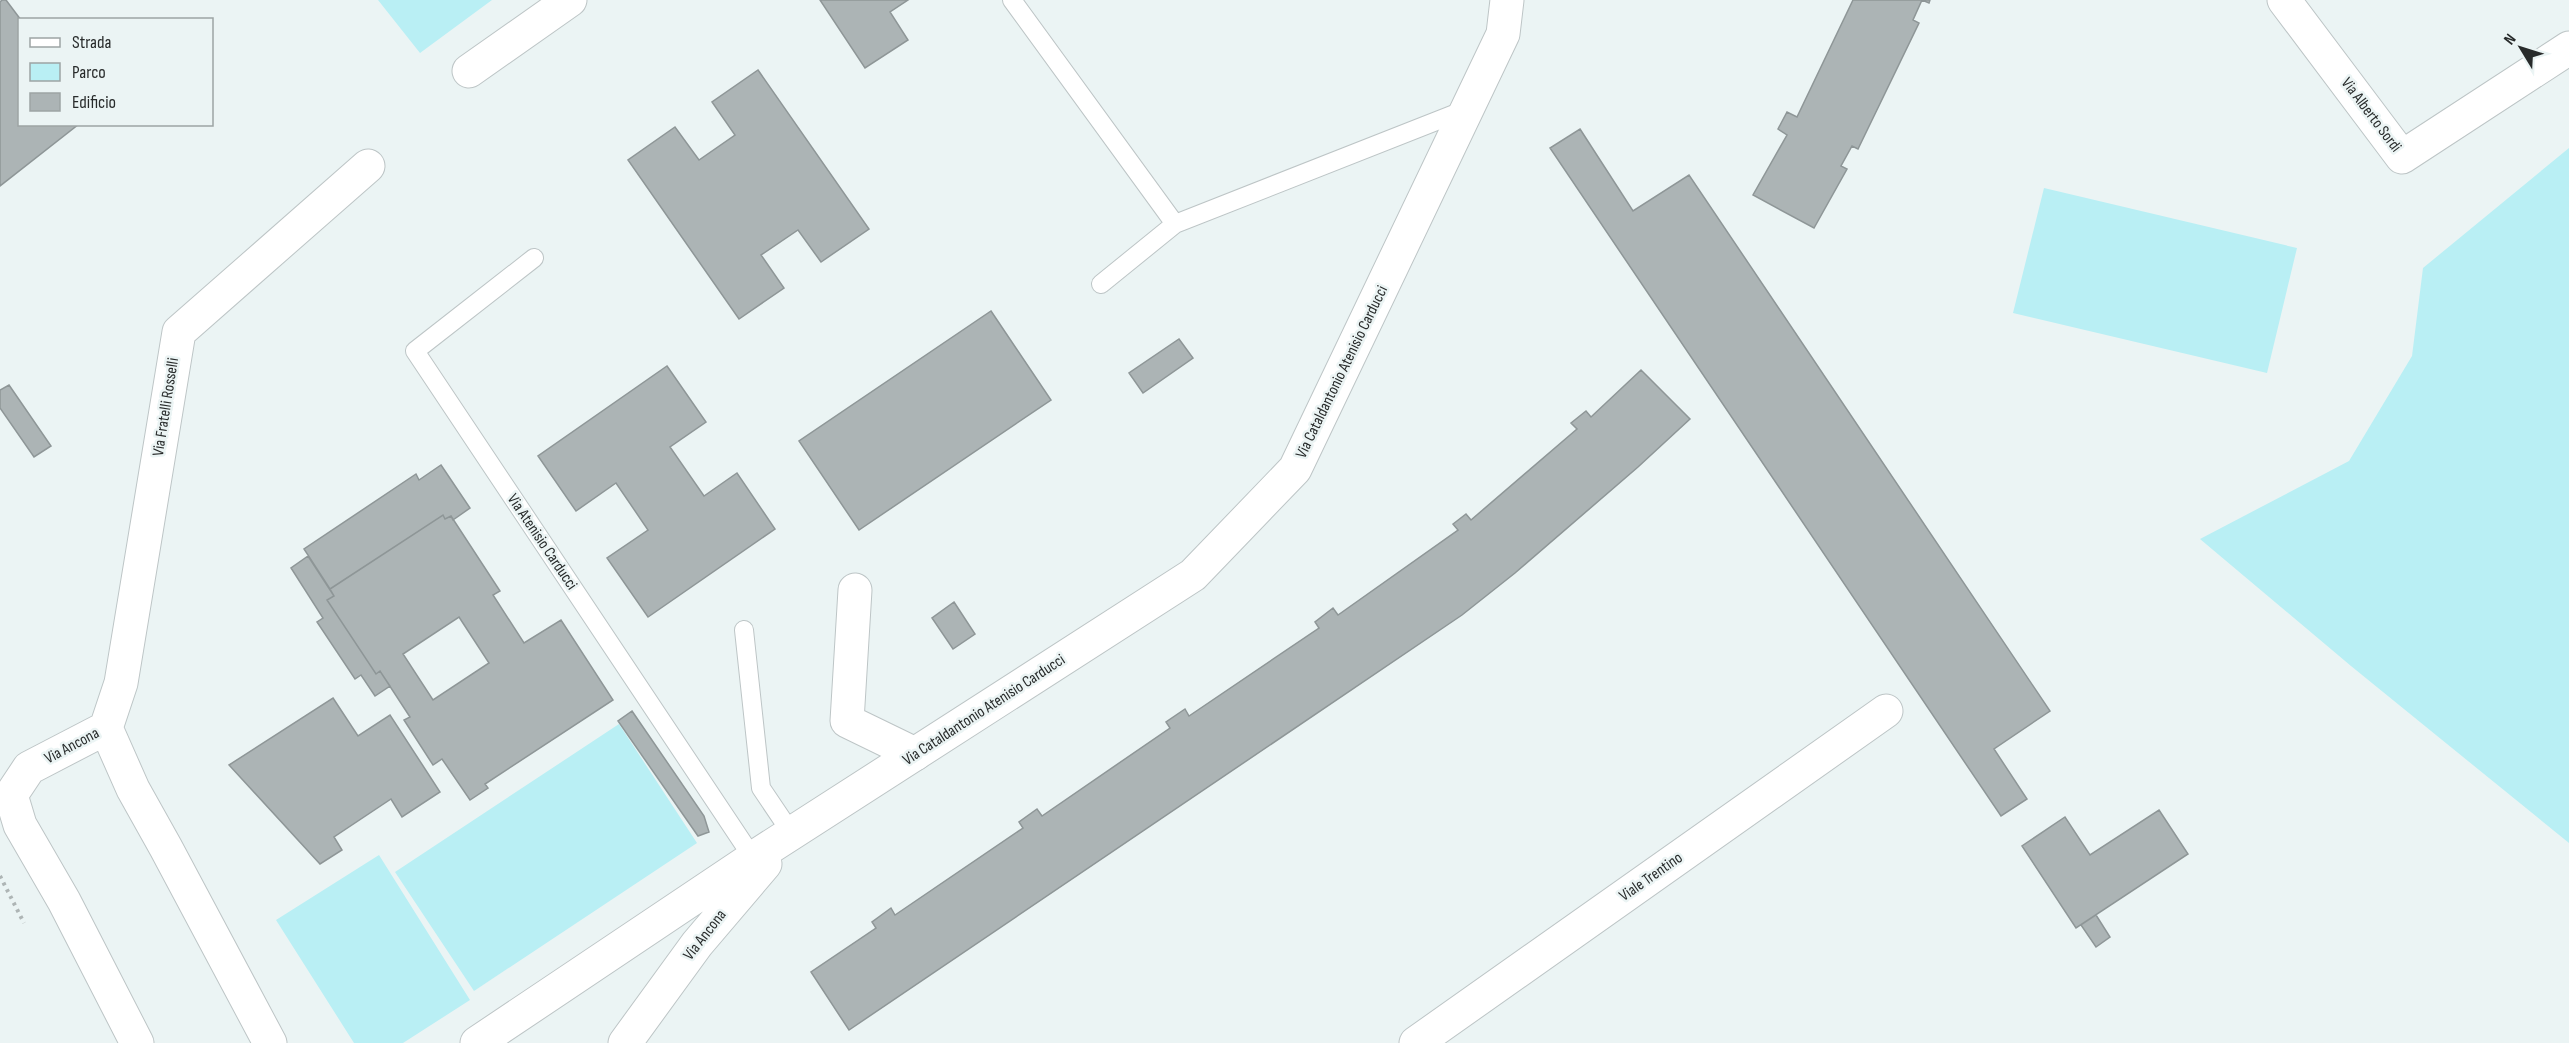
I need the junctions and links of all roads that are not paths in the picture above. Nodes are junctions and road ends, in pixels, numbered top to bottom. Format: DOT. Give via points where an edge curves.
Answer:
graph roads {
  1 [pos="570,0"];
  2 [pos="1012,0"];
  3 [pos="1507,0"];
  4 [pos="2284,0"];
  5 [pos="2569,48"];
  6 [pos="469,71"];
  7 [pos="1468,108"];
  8 [pos="368,166"];
  9 [pos="1175,225"];
  10 [pos="534,258"];
  11 [pos="1101,284"];
  12 [pos="855,590"];
  13 [pos="744,630"];
  14 [pos="1886,711"];
  15 [pos="106,728"];
  16 [pos="915,754"];
  17 [pos="792,834"];
  18 [pos="753,858"];
  19 [pos="137,1043"];
  20 [pos="270,1043"];
  21 [pos="477,1043"];
  22 [pos="625,1043"];
  23 [pos="1416,1043"];
  1 -- 6 [label="street"];
  2 -- 9 [label="lane"];
  3 -- 7 [label="street, Via Cataldantonio Atenisio Carducci" via="1503,34"];
  4 -- 5 [label="street, Via Alberto Sordi" via="2402,157"];
  7 -- 9 [label="lane"];
  7 -- 16 [label="street, Via Cataldantonio Atenisio Carducci" via="1295,469 1193,575"];
  8 -- 15 [label="street, Via Fratelli Rosselli" via="178,332 121,683"];
  9 -- 11 [label="lane"];
  10 -- 18 [label="lane, Via Atenisio Carducci" via="415,351"];
  12 -- 16 [label="street" via="847,721"];
  13 -- 17 [label="lane" via="761,788"];
  14 -- 23 [label="street, Viale Trentino"];
  15 -- 19 [label="street, Via Ancona" via="29,768 12,795 21,825"];
  15 -- 20 [label="street, Via Ancona" via="133,789"];
  16 -- 17 [label="street, Via Cataldantonio Atenisio Carducci"];
  17 -- 18 [label="street"];
  17 -- 22 [label="street, Via Ancona" via="697,944"];
  18 -- 21 [label="street"];
}
